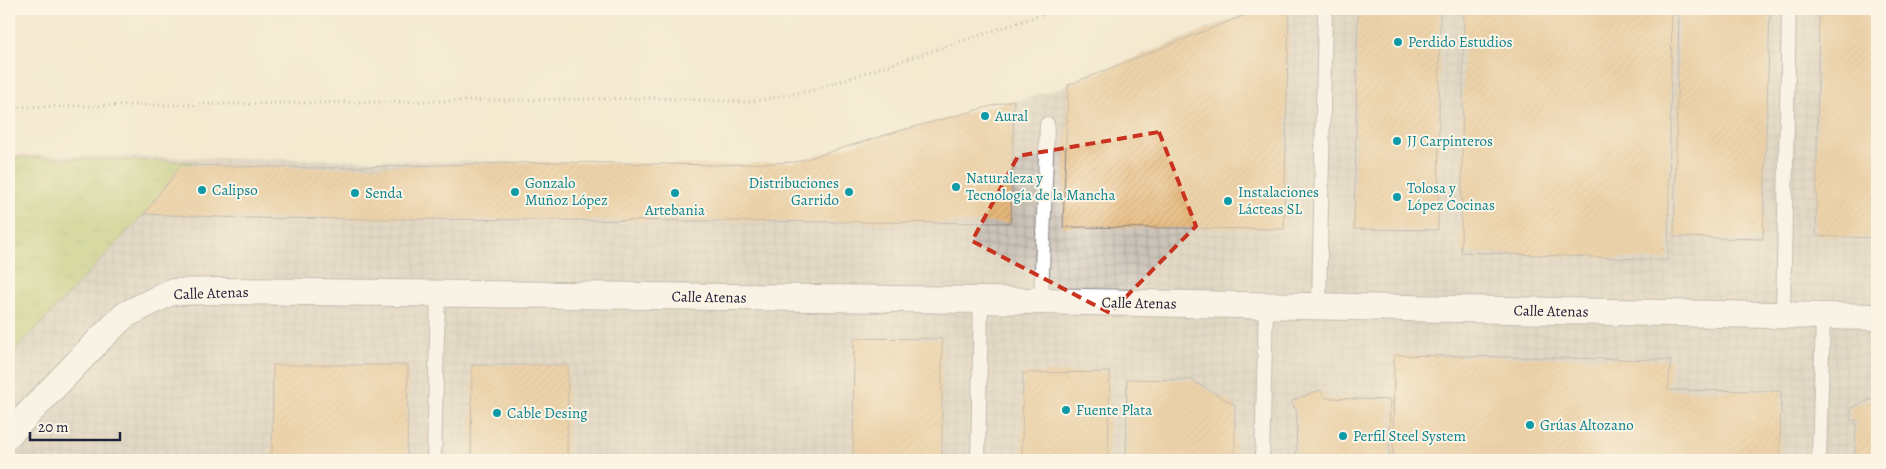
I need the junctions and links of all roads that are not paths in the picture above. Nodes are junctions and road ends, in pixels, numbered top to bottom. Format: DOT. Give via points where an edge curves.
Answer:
graph roads {
  1 [pos="1789,9"];
  2 [pos="1325,10"];
  3 [pos="1047,124"];
  4 [pos="438,294"];
  5 [pos="981,300"];
  6 [pos="1042,302"];
  7 [pos="1266,306"];
  8 [pos="1319,307"];
  9 [pos="1783,315"];
  10 [pos="1822,316"];
  11 [pos="1877,317"];
  12 [pos="9,434"];
  13 [pos="434,460"];
  14 [pos="978,460"];
  15 [pos="1262,460"];
  16 [pos="1819,460"];
  1 -- 9 [label="lane"];
  2 -- 8 [label="lane"];
  3 -- 6 [label="lane"];
  4 -- 5 [label="street, Calle Atenas"];
  4 -- 12 [label="street, Calle Atenas" via="172,292 125,315"];
  4 -- 13 [label="lane"];
  5 -- 6 [label="street, Calle Atenas"];
  5 -- 14 [label="lane"];
  6 -- 7 [label="street, Calle Atenas"];
  7 -- 8 [label="street, Calle Atenas"];
  7 -- 15 [label="lane"];
  8 -- 9 [label="street, Calle Atenas"];
  9 -- 10 [label="street, Calle Atenas"];
  10 -- 11 [label="street, Calle Atenas"];
  10 -- 16 [label="lane"];
}
